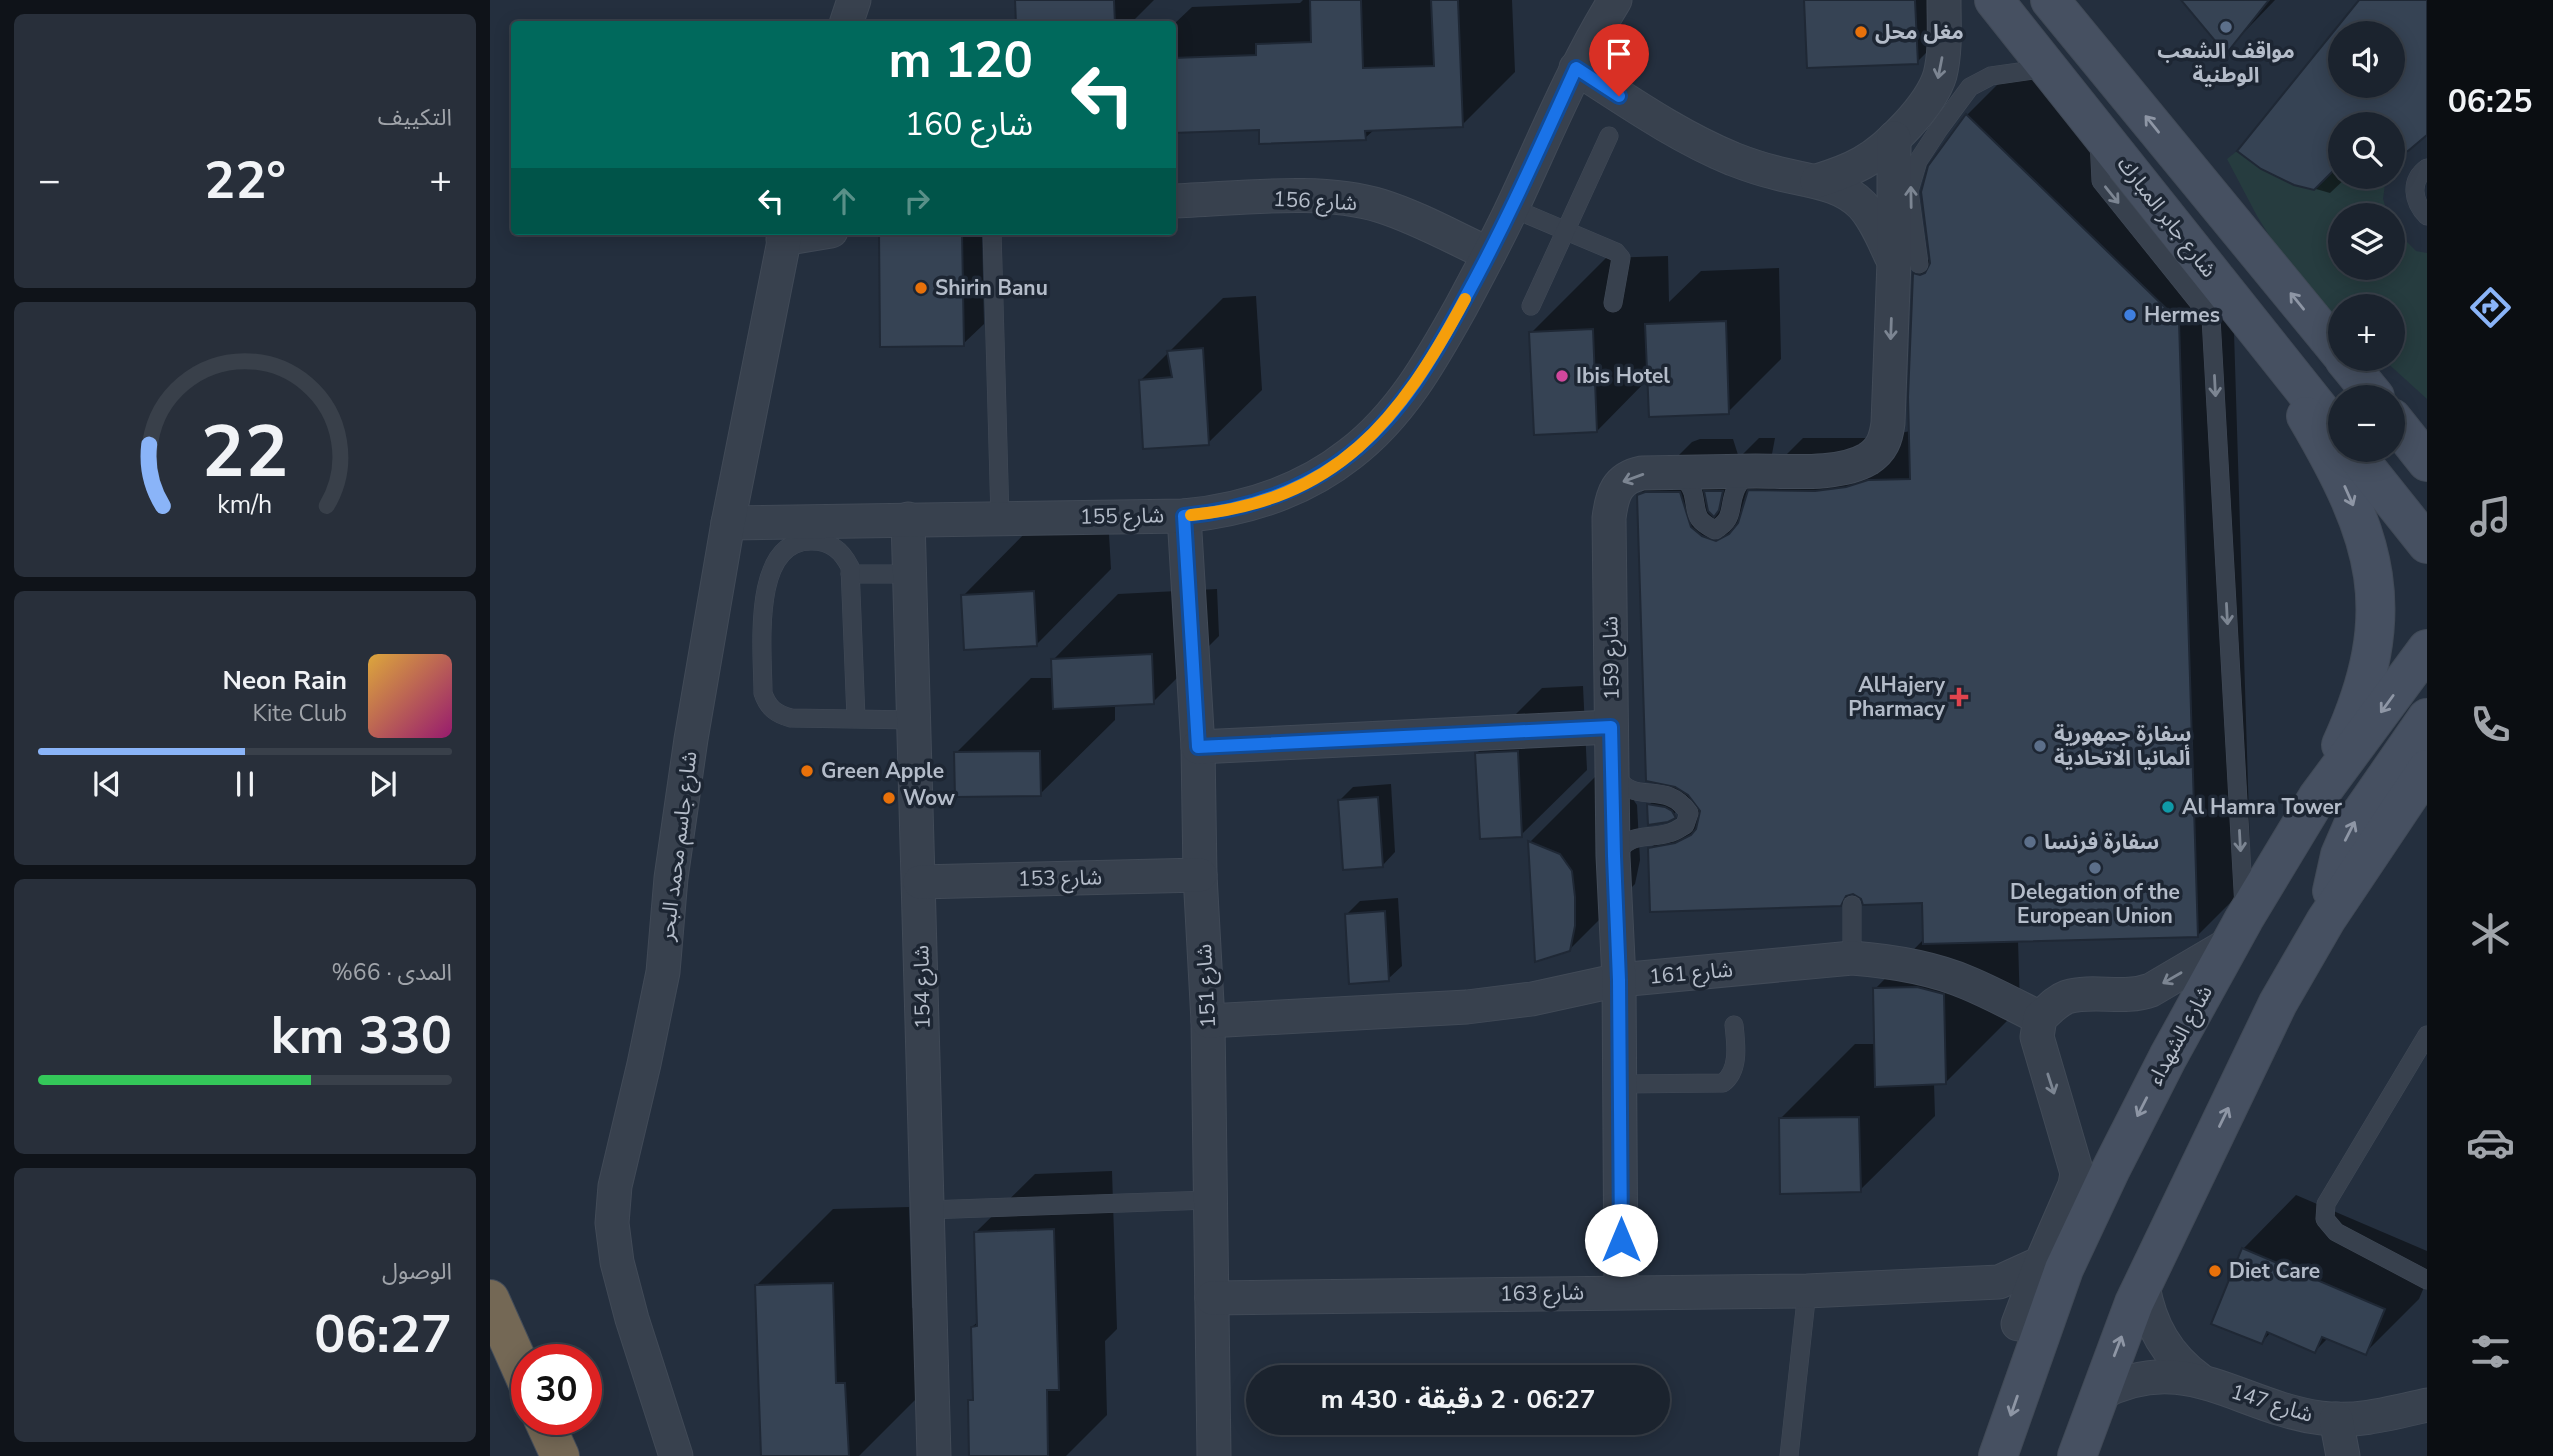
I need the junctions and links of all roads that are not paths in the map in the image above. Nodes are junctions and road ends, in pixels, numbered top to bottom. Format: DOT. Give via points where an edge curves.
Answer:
graph roads {
  1 [pos="854,0"];
  2 [pos="1615,0"];
  3 [pos="1944,0"];
  4 [pos="1994,0"];
  5 [pos="2050,0"];
  6 [pos="847,21"];
  7 [pos="1576,68"];
  8 [pos="2049,68"];
  9 [pos="2098,131"];
  10 [pos="1609,136"];
  11 [pos="1894,138"];
  12 [pos="2427,168"];
  13 [pos="1817,181"];
  14 [pos="1176,201"];
  15 [pos="1512,208"];
  16 [pos="2427,216"];
  17 [pos="1565,230"];
  18 [pos="784,235"];
  19 [pos="992,235"];
  20 [pos="1489,254"];
  21 [pos="1906,263"];
  22 [pos="1614,303"];
  23 [pos="1531,306"];
  24 [pos="2211,318"];
  25 [pos="2254,328"];
  26 [pos="2361,377"];
  27 [pos="2405,413"];
  28 [pos="2328,420"];
  29 [pos="2427,428"];
  30 [pos="2405,434"];
  31 [pos="2362,462"];
  32 [pos="2427,462"];
  33 [pos="1748,472"];
  34 [pos="1681,473"];
  35 [pos="1184,516"];
  36 [pos="1000,518"];
  37 [pos="908,519"];
  38 [pos="728,523"];
  39 [pos="2427,544"];
  40 [pos="850,574"];
  41 [pos="910,574"];
  42 [pos="2427,649"];
  43 [pos="856,718"];
  44 [pos="2427,718"];
  45 [pos="915,720"];
  46 [pos="1611,727"];
  47 [pos="1198,747"];
  48 [pos="2427,769"];
  49 [pos="1612,770"];
  50 [pos="2317,798"];
  51 [pos="2427,811"];
  52 [pos="1614,856"];
  53 [pos="1200,875"];
  54 [pos="920,882"];
  55 [pos="1852,905"];
  56 [pos="2335,907"];
  57 [pos="2238,931"];
  58 [pos="1852,958"];
  59 [pos="1619,980"];
  60 [pos="2040,1018"];
  61 [pos="1208,1021"];
  62 [pos="1734,1026"];
  63 [pos="2427,1035"];
  64 [pos="1620,1084"];
  65 [pos="1209,1200"];
  66 [pos="927,1210"];
  67 [pos="2041,1263"];
  68 [pos="2427,1280"];
  69 [pos="1999,1282"];
  70 [pos="2143,1286"];
  71 [pos="1807,1291"];
  72 [pos="1621,1292"];
  73 [pos="1212,1298"];
  74 [pos="490,1299"];
  75 [pos="2018,1324"];
  76 [pos="511,1346"];
  77 [pos="2027,1369"];
  78 [pos="2200,1380"];
  79 [pos="2099,1394"];
  80 [pos="2427,1405"];
  81 [pos="2336,1419"];
  82 [pos="550,1435"];
  83 [pos="559,1456"];
  84 [pos="676,1456"];
  85 [pos="934,1456"];
  86 [pos="1214,1456"];
  87 [pos="1789,1456"];
  88 [pos="1998,1456"];
  89 [pos="2077,1456"];
  90 [pos="2343,1456"];
  1 -- 6 [label="street"];
  2 -- 7 [label="street, شارع 155"];
  3 -- 11 [label="street, one-way" via="1939,79 1930,97"];
  4 -- 8 [label="main road, شارع جابر المبارك"];
  26 -- 5 [label="main road, one-way"];
  7 -- 13 [label="street, شارع 159" via="1662,123 1732,158"];
  7 -- 15 [label="street, شارع 155"];
  8 -- 9 [label="main road, شارع جابر المبارك"];
  21 -- 8 [label="lane, one-way" via="1909,191 1918,161 1933,138 1970,88 1991,76"];
  9 -- 24 [label="lane, one-way" via="2101,181"];
  9 -- 25 [label="main road, شارع جابر المبارك"];
  10 -- 17 [label="lane"];
  11 -- 13 [label="street" via="1864,162"];
  11 -- 21 [label="street, شارع 159"];
  12 -- 16 [label="lane" via="2416,181 2414,193 2417,206"];
  13 -- 21 [label="street, شارع 159" via="1862,204"];
  14 -- 20 [label="street, شارع 156" via="1323,196 1360,202 1402,214"];
  15 -- 17 [label="lane"];
  15 -- 20 [label="street, شارع 155"];
  17 -- 22 [label="lane" via="1621,258"];
  17 -- 23 [label="lane"];
  18 -- 38 [label="street, شارع جاسم محمد البحر"];
  19 -- 36 [label="lane"];
  20 -- 35 [label="street, شارع 155" via="1424,372 1399,406 1351,454 1280,495"];
  21 -- 33 [label="street, شارع 159, one-way" via="1882,444 1870,457 1843,468"];
  24 -- 25 [label="lane"];
  24 -- 57 [label="lane, one-way"];
  25 -- 28 [label="main road, شارع جابر المبارك"];
  25 -- 50 [label="main road, one-way" via="2340,475 2374,573 2376,620 2370,662 2344,740"];
  27 -- 29 [label="main road"];
  30 -- 32 [label="main road"];
  31 -- 39 [label="main road"];
  33 -- 34 [label="street, شارع 159"];
  33 -- 34 [label="lane" via="1734,494 1731,515 1715,530 1703,524 1695,512 1693,492"];
  34 -- 46 [label="street, شارع 159, one-way" via="1636,475 1623,481 1613,495 1609,518"];
  35 -- 36 [label="street, شارع 155"];
  35 -- 47 [label="street, شارع 151"];
  36 -- 37 [label="street, شارع 155"];
  37 -- 38 [label="street, شارع 155"];
  37 -- 41 [label="street, شارع 154"];
  38 -- 84 [label="street, شارع جاسم محمد البحر" via="691,739 663,972 615,1186 612,1223 632,1319"];
  40 -- 41 [label="lane"];
  40 -- 43 [label="lane"];
  40 -- 43 [label="lane" via="850,566 837,549 817,541 793,545 775,560 762,606 764,693 772,709 791,718"];
  41 -- 45 [label="street, شارع 154"];
  42 -- 50 [label="main road, شارع الشهداء, one-way"];
  43 -- 45 [label="lane"];
  56 -- 44 [label="main road, one-way" via="2340,855 2353,825"];
  45 -- 54 [label="street, شارع 154"];
  46 -- 47 [label="street"];
  46 -- 49 [label="street, شارع 159"];
  47 -- 53 [label="street, شارع 151"];
  48 -- 56 [label="main road"];
  49 -- 52 [label="street, شارع 159"];
  49 -- 52 [label="lane" via="1620,784 1635,792 1668,795 1681,801 1689,813 1685,825 1670,833 1623,843"];
  50 -- 57 [label="main road, شارع الشهداء"];
  51 -- 56 [label="main road" via="2396,838"];
  52 -- 59 [label="street, شارع 159"];
  53 -- 54 [label="street, شارع 153"];
  53 -- 61 [label="street, شارع 151"];
  54 -- 66 [label="street, شارع 154"];
  55 -- 58 [label="lane"];
  70 -- 56 [label="main road, one-way" via="2278,1003"];
  57 -- 60 [label="street, one-way" via="2151,990 2137,995 2066,997"];
  57 -- 77 [label="main road, شارع الشهداء, one-way" via="2104,1184 2064,1269"];
  58 -- 59 [label="street, شارع 161"];
  58 -- 60 [label="street, شارع 161" via="1888,960 1955,978"];
  59 -- 61 [label="street, شارع 161" via="1467,1007"];
  59 -- 64 [label="street, شارع 159"];
  60 -- 67 [label="street, one-way" via="2037,1037 2077,1172"];
  61 -- 65 [label="street, شارع 151"];
  62 -- 64 [label="lane" via="1737,1051 1723,1083"];
  63 -- 68 [label="lane" via="2326,1204 2325,1219 2336,1232"];
  64 -- 72 [label="street, شارع 159"];
  65 -- 66 [label="lane"];
  65 -- 73 [label="street, شارع 151"];
  66 -- 85 [label="street, شارع 154"];
  67 -- 69 [label="street, شارع 163"];
  67 -- 75 [label="street"];
  69 -- 71 [label="street, شارع 163"];
  69 -- 75 [label="street"];
  70 -- 78 [label="street, شارع 147" via="2161,1340"];
  79 -- 70 [label="main road, one-way"];
  71 -- 72 [label="street, شارع 163"];
  71 -- 87 [label="lane"];
  72 -- 73 [label="street, شارع 163"];
  73 -- 86 [label="street, شارع 151"];
  74 -- 76 [label="highway"];
  75 -- 77 [label="street"];
  77 -- 88 [label="main road, شارع الشهداء, one-way"];
  78 -- 79 [label="street, شارع 147" via="2148,1376"];
  78 -- 81 [label="street, شارع 147" via="2285,1410"];
  79 -- 89 [label="main road"];
  80 -- 81 [label="street, شارع 147"];
  81 -- 90 [label="street"];
  82 -- 83 [label="highway"];
}
